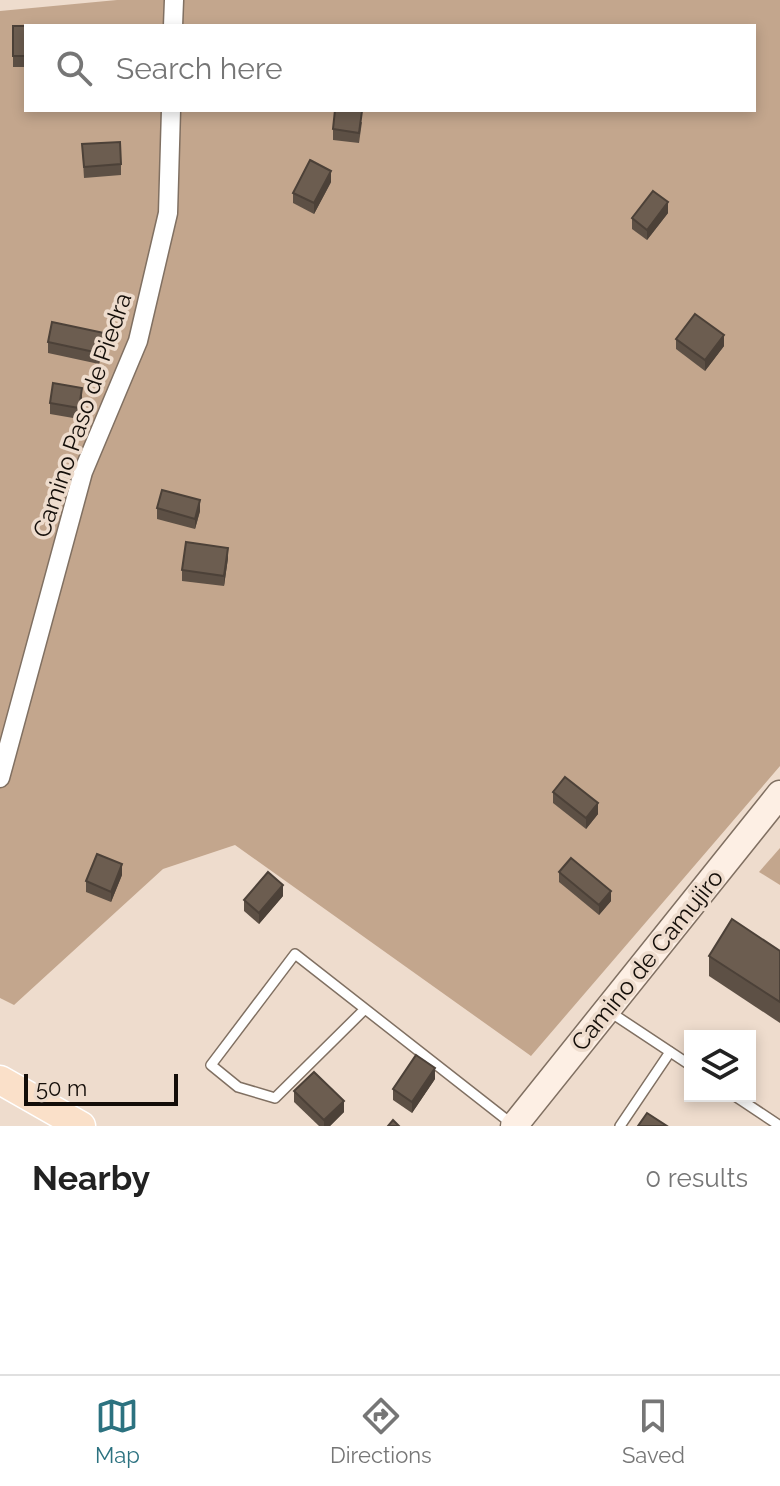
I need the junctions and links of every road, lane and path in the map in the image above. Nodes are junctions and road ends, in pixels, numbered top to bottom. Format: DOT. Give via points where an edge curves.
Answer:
graph roads {
  1 [pos="174,0"];
  2 [pos="173,24"];
  3 [pos="171,112"];
  4 [pos="0,778"];
  5 [pos="780,794"];
  6 [pos="365,1009"];
  7 [pos="607,1010"];
  8 [pos="670,1052"];
  9 [pos="684,1061"];
  10 [pos="0,1080"];
  11 [pos="744,1102"];
  12 [pos="81,1126"];
  13 [pos="514,1126"];
  14 [pos="620,1126"];
  15 [pos="780,1126"];
  1 -- 2 [label="street"];
  3 -- 4 [label="street, Camino Paso de Piedra" via="168,213 138,341 83,472"];
  5 -- 7 [label="street, Camino de Camujiro"];
  6 -- 6 [label="lane" via="295,954 211,1065 238,1087 275,1098"];
  6 -- 13 [label="lane"];
  7 -- 8 [label="lane"];
  7 -- 13 [label="street, Camino de Camujiro"];
  8 -- 9 [label="lane"];
  8 -- 14 [label="lane"];
  10 -- 12 [label="main road"];
  11 -- 15 [label="lane"];
}
